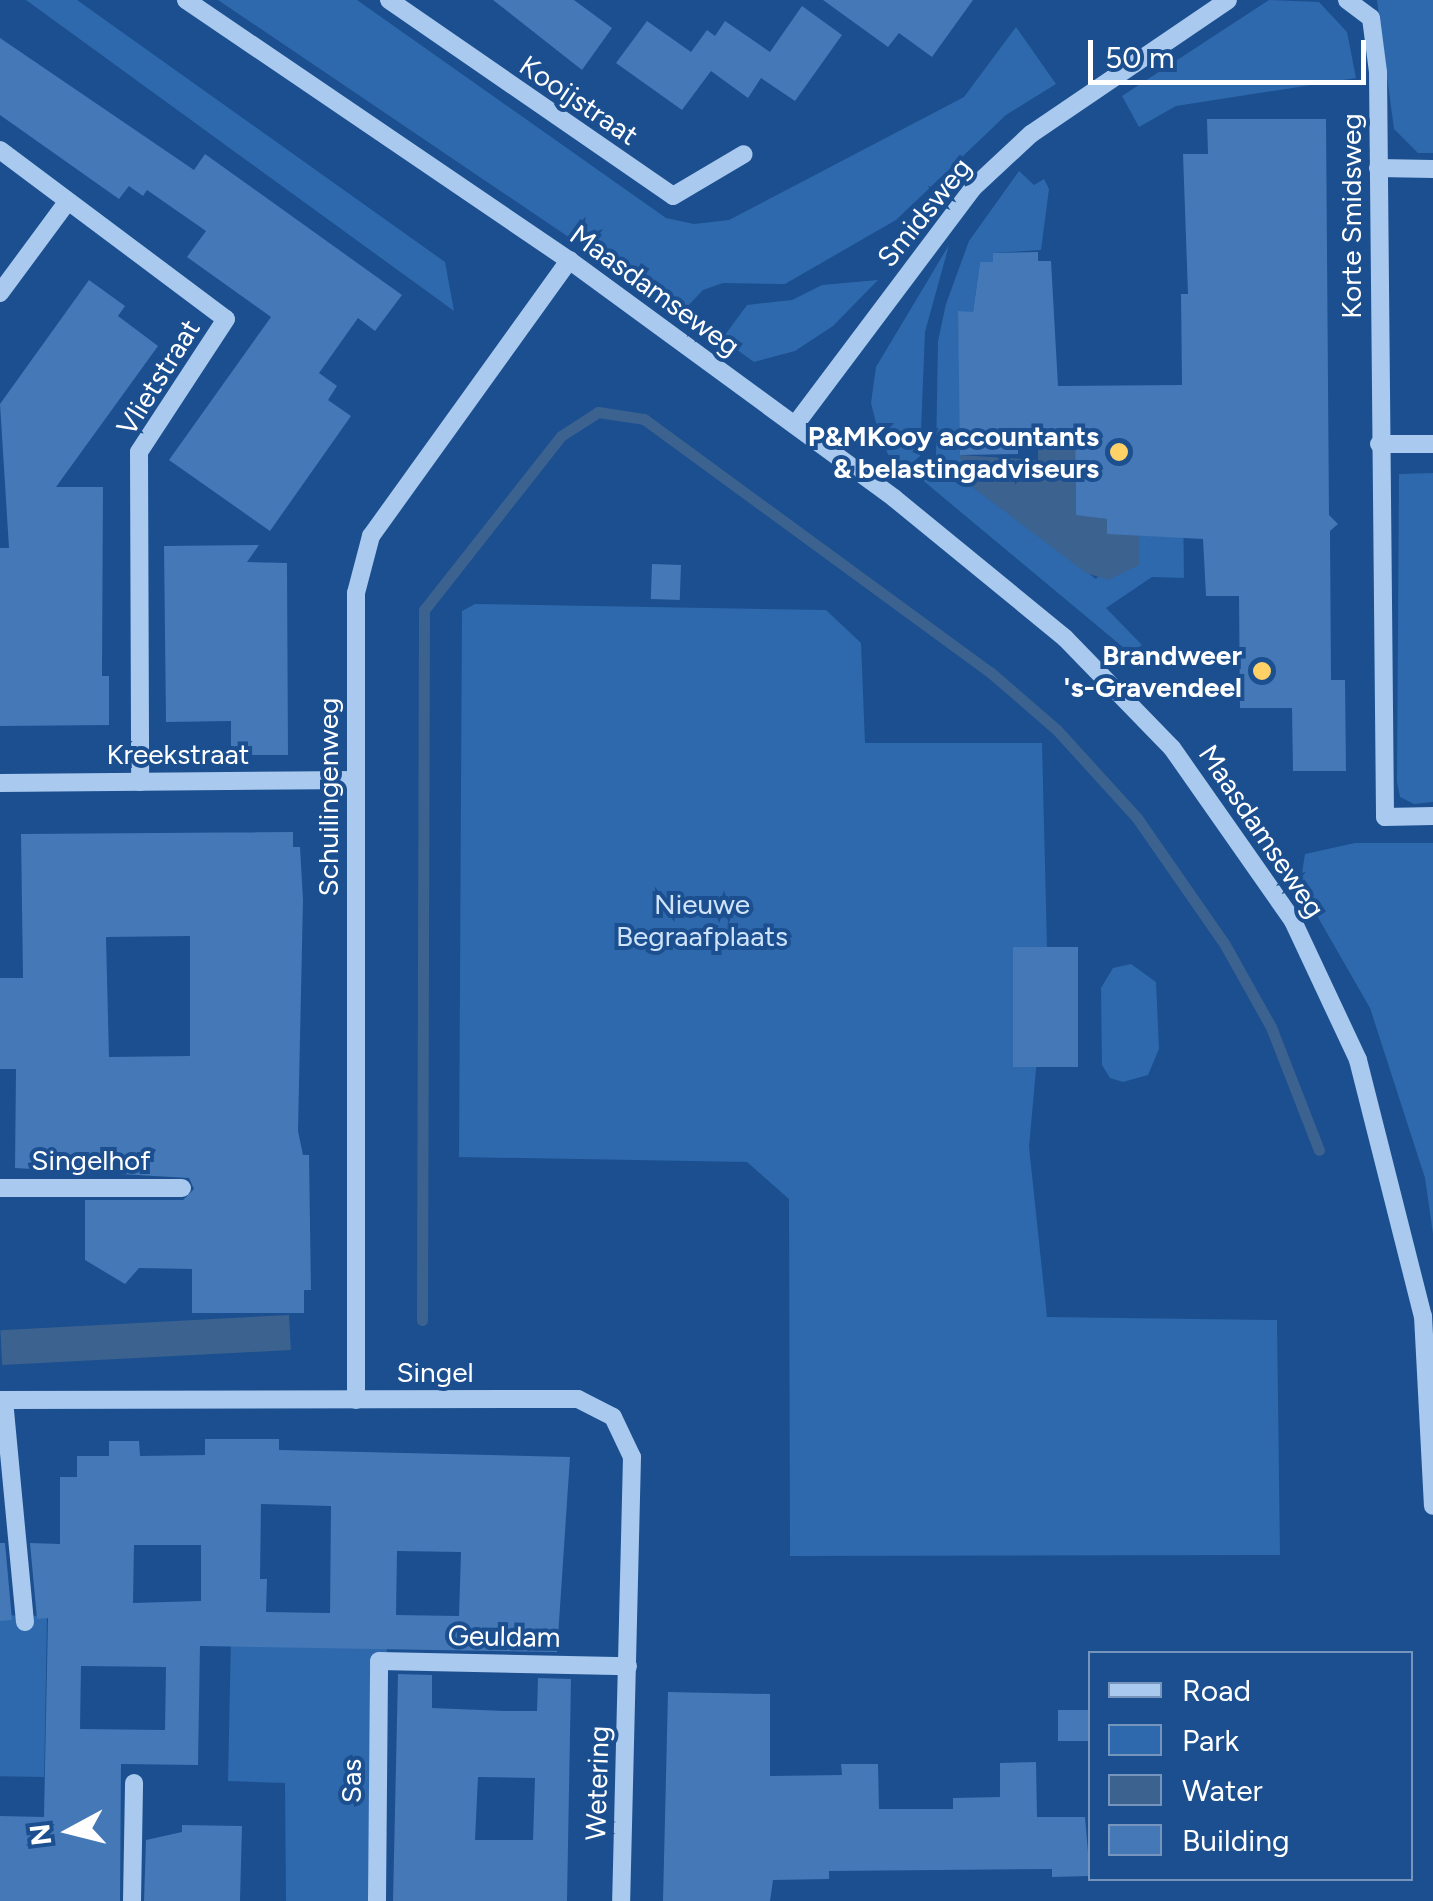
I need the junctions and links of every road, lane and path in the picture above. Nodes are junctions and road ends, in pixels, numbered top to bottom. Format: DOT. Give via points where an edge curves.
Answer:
graph roads {
  1 [pos="186,0"];
  2 [pos="389,0"];
  3 [pos="1228,0"];
  4 [pos="1347,0"];
  5 [pos="0,150"];
  6 [pos="744,154"];
  7 [pos="1378,168"];
  8 [pos="1433,169"];
  9 [pos="67,202"];
  10 [pos="569,260"];
  11 [pos="0,293"];
  12 [pos="795,425"];
  13 [pos="1379,444"];
  14 [pos="1433,444"];
  15 [pos="356,780"];
  16 [pos="140,782"];
  17 [pos="0,783"];
  18 [pos="1433,816"];
  19 [pos="0,1188"];
  20 [pos="182,1188"];
  21 [pos="1431,1373"];
  22 [pos="2,1400"];
  23 [pos="356,1400"];
  24 [pos="1433,1506"];
  25 [pos="25,1622"];
  26 [pos="379,1661"];
  27 [pos="628,1666"];
  28 [pos="134,1783"];
  29 [pos="132,1901"];
  30 [pos="377,1901"];
  31 [pos="621,1901"];
  1 -- 10 [label="street, Maasdamseweg"];
  2 -- 6 [label="street, Kooijstraat" via="673,196"];
  3 -- 12 [label="street, Smidsweg" via="1031,134 973,188"];
  4 -- 7 [label="street, Korte Smidsweg" via="1371,18"];
  5 -- 9 [label="street, Vlietstraat"];
  7 -- 8 [label="street"];
  7 -- 13 [label="street, Korte Smidsweg"];
  9 -- 11 [label="street"];
  9 -- 16 [label="street, Vlietstraat" via="226,320 139,452"];
  10 -- 12 [label="street, Maasdamseweg"];
  10 -- 15 [label="street, Schuilingenweg" via="371,536 356,593"];
  12 -- 21 [label="street, Maasdamseweg" via="966,555 1097,668 1172,748 1276,892 1328,986 1358,1060 1410,1250"];
  13 -- 14 [label="street"];
  13 -- 18 [label="street, Korte Smidsweg" via="1385,817"];
  15 -- 16 [label="street, Kreekstraat"];
  15 -- 23 [label="street, Schuilingenweg"];
  16 -- 17 [label="street, Kreekstraat"];
  19 -- 20 [label="street, Singelhof"];
  21 -- 24 [label="street, Maasdamseweg"];
  22 -- 23 [label="street, Singel"];
  22 -- 25 [label="street"];
  23 -- 27 [label="street, Singel" via="578,1400 613,1417 632,1457"];
  26 -- 27 [label="street, Geuldam"];
  26 -- 30 [label="street, Sas"];
  27 -- 31 [label="street, Wetering"];
  28 -- 29 [label="street"];
}
